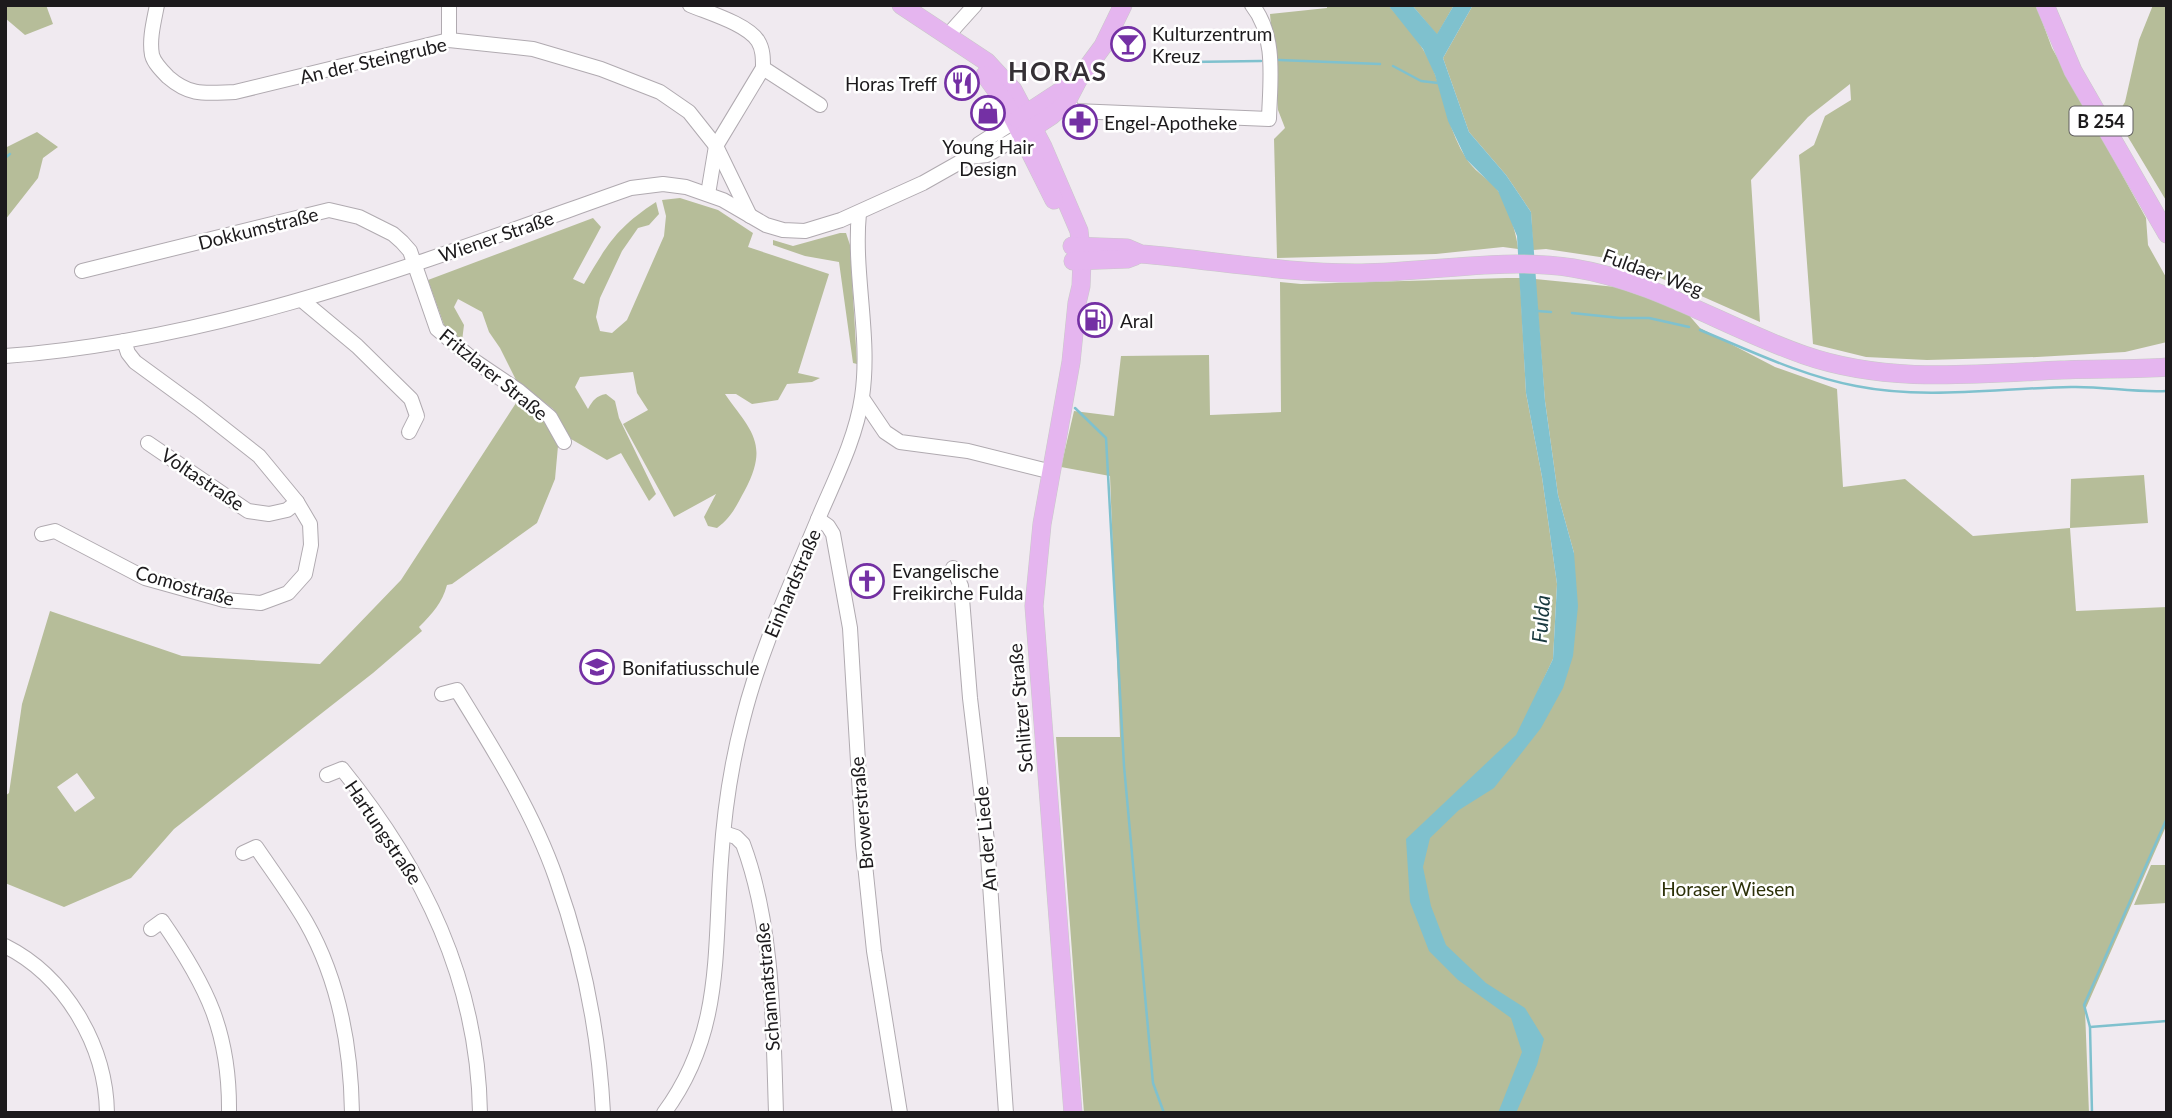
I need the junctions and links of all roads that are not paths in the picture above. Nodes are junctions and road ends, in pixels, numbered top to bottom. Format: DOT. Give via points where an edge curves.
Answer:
graph roads {
  1 [pos="157,5"];
  2 [pos="449,5"];
  3 [pos="690,5"];
  4 [pos="901,5"];
  5 [pos="975,5"];
  6 [pos="1123,5"];
  7 [pos="1252,5"];
  8 [pos="2045,5"];
  9 [pos="947,35"];
  10 [pos="449,40"];
  11 [pos="762,68"];
  12 [pos="1078,80"];
  13 [pos="1066,103"];
  14 [pos="820,105"];
  15 [pos="1024,125"];
  16 [pos="716,146"];
  17 [pos="708,194"];
  18 [pos="859,213"];
  19 [pos="751,216"];
  20 [pos="2167,234"];
  21 [pos="1077,253"];
  22 [pos="414,265"];
  23 [pos="82,271"];
  24 [pos="303,301"];
  25 [pos="124,341"];
  26 [pos="5,356"];
  27 [pos="2167,356"];
  28 [pos="2167,367"];
  29 [pos="2142,368"];
  30 [pos="862,398"];
  31 [pos="409,432"];
  32 [pos="564,442"];
  33 [pos="148,443"];
  34 [pos="1052,472"];
  35 [pos="297,502"];
  36 [pos="818,519"];
  37 [pos="42,534"];
  38 [pos="953,568"];
  39 [pos="442,694"];
  40 [pos="327,775"];
  41 [pos="724,833"];
  42 [pos="243,853"];
  43 [pos="151,929"];
  44 [pos="5,946"];
  45 [pos="107,1113"];
  46 [pos="229,1113"];
  47 [pos="352,1113"];
  48 [pos="480,1113"];
  49 [pos="603,1113"];
  50 [pos="664,1113"];
  51 [pos="776,1113"];
  52 [pos="900,1113"];
  53 [pos="1006,1113"];
  54 [pos="1073,1113"];
  1 -- 10 [label="street, An der Steingrube" via="152,56 181,88 200,93 235,92"];
  2 -- 10 [label="street"];
  3 -- 11 [label="street" via="751,33 763,54"];
  4 -- 9 [label="main road, Schlitzer Straße"];
  5 -- 9 [label="street"];
  6 -- 12 [label="main road" via="1103,46"];
  7 -- 13 [label="street" via="1269,41 1269,119 1074,111"];
  8 -- 20 [label="main road, B 254" via="2073,71"];
  9 -- 15 [label="main road, Schlitzer Straße" via="998,73 1017,96"];
  10 -- 16 [label="street, An der Steingrube" via="533,49 613,73 660,92 689,112"];
  11 -- 14 [label="street"];
  11 -- 16 [label="street"];
  12 -- 13 [label="main road"];
  12 -- 15 [label="main road"];
  13 -- 15 [label="main road" via="1051,116"];
  15 -- 18 [label="street, Wiener Straße" via="987,155 969,157"];
  15 -- 21 [label="main road, Schlitzer Straße" via="1077,226"];
  16 -- 17 [label="street"];
  16 -- 19 [label="street, An der Steingrube"];
  17 -- 19 [label="street, Wiener Straße"];
  17 -- 22 [label="street, Wiener Straße" via="663,184 631,188"];
  18 -- 19 [label="street, Wiener Straße" via="805,231 783,230"];
  18 -- 30 [label="street, Einhardstraße"];
  21 -- 29 [label="main road, Fuldaer Weg" via="1127,258 1141,254 1330,273 1515,264 1570,268 1618,278 1805,356 1860,369 1939,376"];
  21 -- 34 [label="main road, Schlitzer Straße" via="1071,362"];
  22 -- 23 [label="street, Dokkumstraße" via="410,251 393,234 359,217 329,210"];
  22 -- 24 [label="street, Wiener Straße"];
  22 -- 32 [label="street, Fritzlarer Straße" via="437,329 550,417"];
  24 -- 25 [label="street, Wiener Straße"];
  24 -- 31 [label="street" via="358,346 411,399 417,416"];
  25 -- 26 [label="street, Wiener Straße"];
  25 -- 35 [label="street, Comostraße" via="135,362 259,456"];
  27 -- 29 [label="main road, Fuldaer Weg"];
  28 -- 29 [label="main road, Fuldaer Weg"];
  30 -- 34 [label="street" via="885,432 900,442 968,451"];
  30 -- 36 [label="street, Einhardstraße"];
  33 -- 35 [label="street, Voltastraße" via="248,511 269,514"];
  34 -- 54 [label="main road, Schlitzer Straße" via="1037,558 1034,631"];
  35 -- 37 [label="street, Comostraße" via="310,524 312,545 305,573 288,593 261,603 223,600 145,578 55,531"];
  36 -- 41 [label="street, Einhardstraße" via="755,677 734,759"];
  36 -- 52 [label="street, Browerstraße" via="833,534 850,628 863,845 874,951"];
  38 -- 53 [label="street, An der Liede" via="961,586 987,841"];
  39 -- 49 [label="street" via="457,690 521,799 556,877 587,984"];
  40 -- 48 [label="street, Hartungstraße" via="341,769 359,791 404,855 430,903 464,999"];
  41 -- 50 [label="street, Einhardstraße" via="709,1015 694,1061"];
  41 -- 51 [label="street, Schannatstraße" via="736,836 745,849 766,939"];
  42 -- 47 [label="street" via="256,846 319,948 343,1022"];
  43 -- 46 [label="street" via="162,921 190,961 214,1008 227,1065"];
  44 -- 45 [label="street" via="44,972 76,1013 101,1068"];
}
